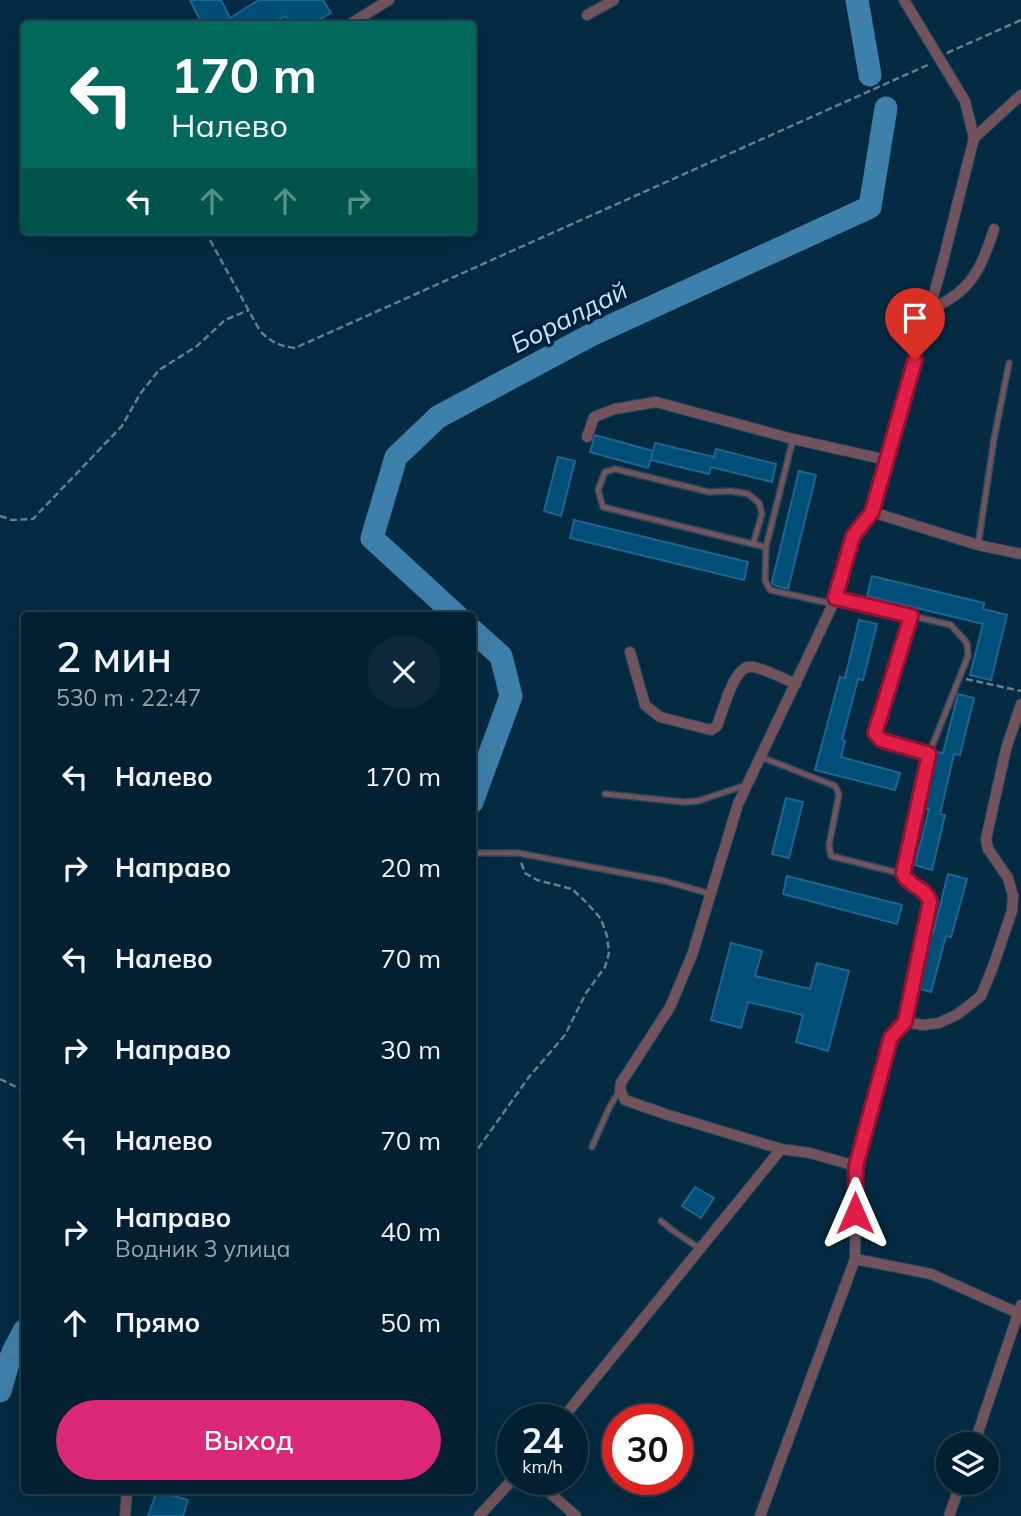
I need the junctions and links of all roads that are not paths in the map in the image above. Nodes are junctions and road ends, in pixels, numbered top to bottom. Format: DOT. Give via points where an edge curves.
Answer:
graph roads {
  1 [pos="389,0"];
  2 [pos="614,0"];
  3 [pos="904,0"];
  4 [pos="587,15"];
  5 [pos="355,21"];
  6 [pos="1021,95"];
  7 [pos="974,138"];
  8 [pos="995,229"];
  9 [pos="929,309"];
  10 [pos="1009,363"];
  11 [pos="587,437"];
  12 [pos="793,439"];
  13 [pos="887,460"];
  14 [pos="872,512"];
  15 [pos="753,544"];
  16 [pos="978,545"];
  17 [pos="766,547"];
  18 [pos="1021,554"];
  19 [pos="834,601"];
  20 [pos="911,616"];
  21 [pos="630,652"];
  22 [pos="796,684"];
  23 [pos="1021,704"];
  24 [pos="929,754"];
  25 [pos="761,757"];
  26 [pos="748,784"];
  27 [pos="606,793"];
  28 [pos="476,853"];
  29 [pos="903,874"];
  30 [pos="711,894"];
  31 [pos="905,1022"];
  32 [pos="620,1090"];
  33 [pos="592,1147"];
  34 [pos="781,1149"];
  35 [pos="856,1166"];
  36 [pos="661,1221"];
  37 [pos="699,1248"];
  38 [pos="855,1259"];
  39 [pos="1020,1309"];
  40 [pos="574,1404"];
  41 [pos="978,1432"];
  42 [pos="127,1494"];
  43 [pos="498,1495"];
  44 [pos="552,1495"];
  45 [pos="956,1495"];
  46 [pos="125,1516"];
  47 [pos="479,1516"];
  48 [pos="576,1516"];
  49 [pos="760,1516"];
  50 [pos="949,1516"];
  1 -- 5 [label="street"];
  2 -- 4 [label="street"];
  3 -- 7 [label="street" via="965,101"];
  6 -- 7 [label="street"];
  7 -- 9 [label="street"];
  8 -- 9 [label="street" via="973,280 944,304"];
  9 -- 13 [label="street"];
  10 -- 16 [label="lane"];
  11 -- 12 [label="street" via="593,417 656,402"];
  12 -- 13 [label="street"];
  12 -- 17 [label="lane"];
  13 -- 14 [label="street"];
  14 -- 16 [label="street"];
  14 -- 19 [label="street" via="853,536"];
  15 -- 15 [label="lane" via="604,508 598,490 605,472 615,469 709,492 748,494 759,503 762,514"];
  15 -- 17 [label="lane"];
  16 -- 18 [label="street"];
  17 -- 19 [label="lane" via="765,580 770,590"];
  19 -- 20 [label="lane"];
  19 -- 22 [label="street"];
  20 -- 24 [label="lane" via="875,733 881,740"];
  20 -- 24 [label="lane" via="951,625 967,643 968,656"];
  21 -- 22 [label="street" via="645,705 660,717 711,730 717,726 738,673 748,667"];
  22 -- 25 [label="street"];
  23 -- 31 [label="street" via="986,839 1013,896 995,964 981,996 958,1014 939,1023"];
  24 -- 29 [label="lane"];
  25 -- 26 [label="street"];
  25 -- 29 [label="lane" via="835,786 839,794 831,856"];
  26 -- 27 [label="lane" via="691,802"];
  26 -- 30 [label="street"];
  28 -- 30 [label="lane" via="518,853"];
  29 -- 31 [label="lane" via="930,902"];
  30 -- 32 [label="street" via="670,1007"];
  31 -- 35 [label="street" via="891,1037"];
  32 -- 33 [label="lane"];
  32 -- 34 [label="street" via="625,1100"];
  34 -- 35 [label="street"];
  34 -- 37 [label="street"];
  35 -- 38 [label="street"];
  36 -- 37 [label="lane"];
  37 -- 40 [label="street"];
  38 -- 39 [label="street" via="931,1274"];
  38 -- 49 [label="street"];
  39 -- 41 [label="street"];
  42 -- 46 [label="street"];
  43 -- 47 [label="street"];
  44 -- 48 [label="street"];
  45 -- 50 [label="street"];
}
